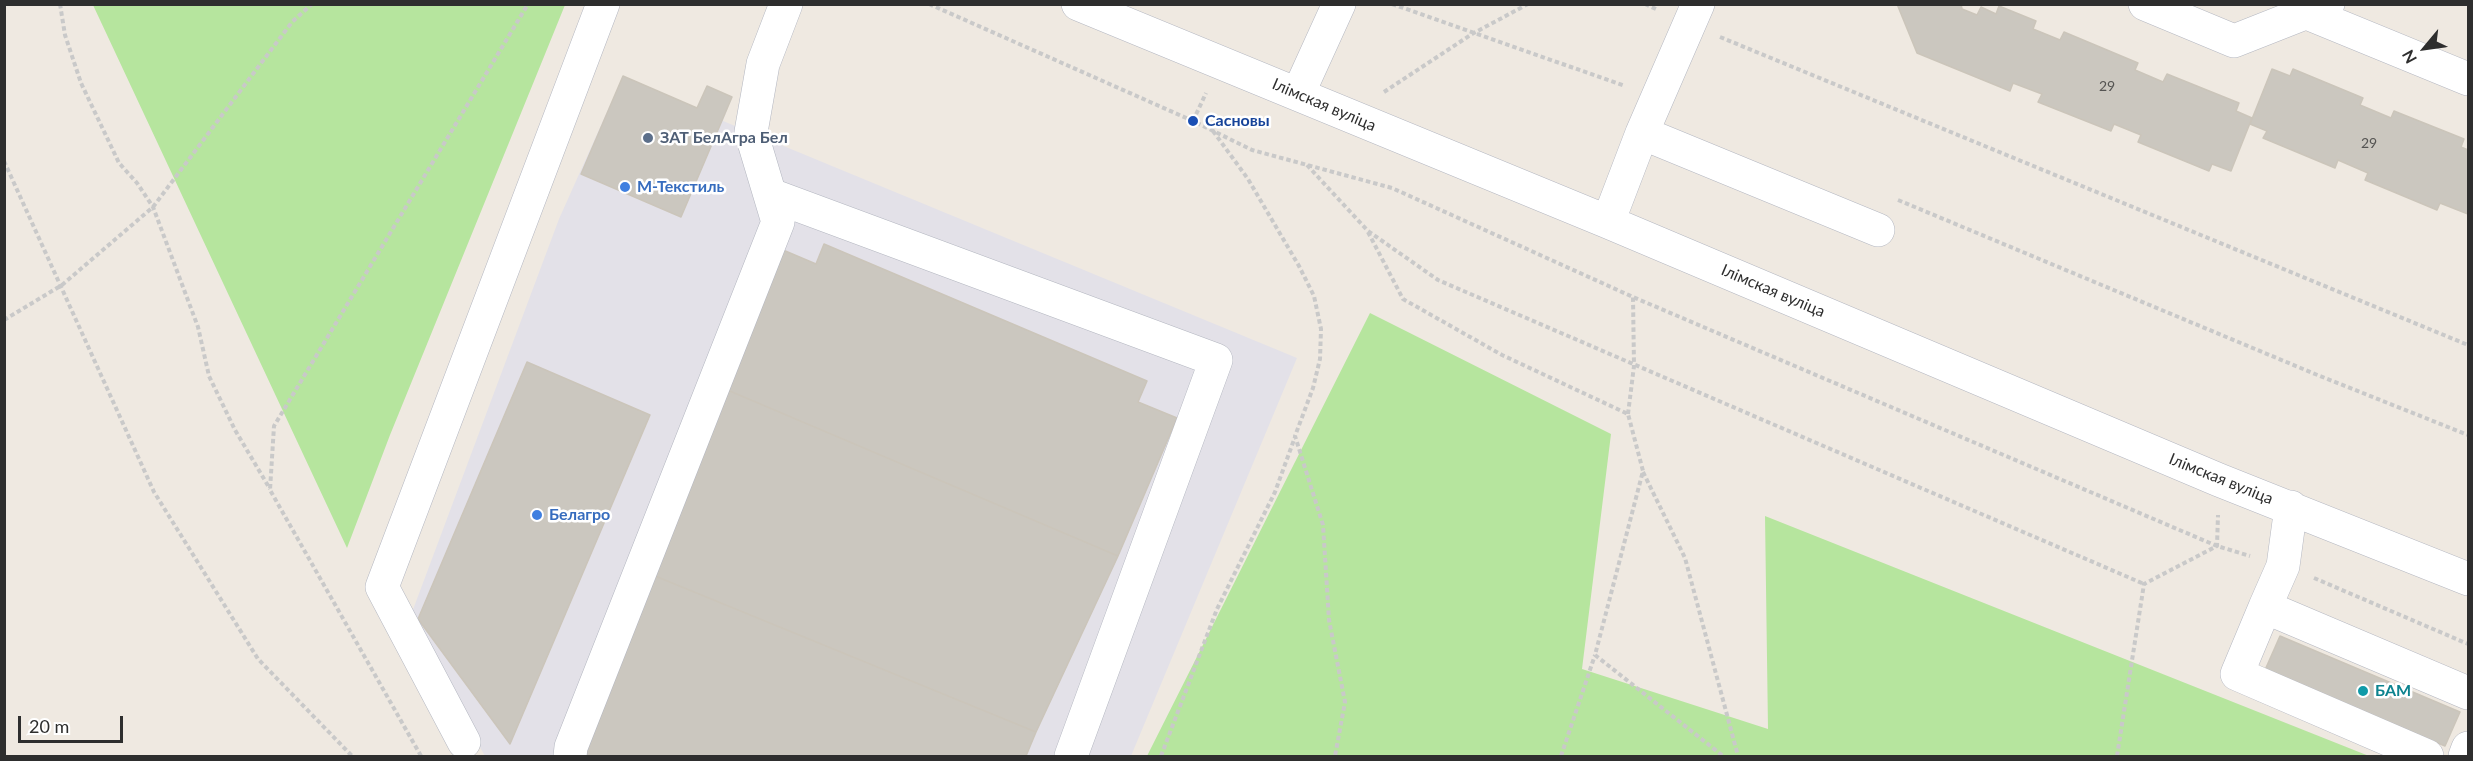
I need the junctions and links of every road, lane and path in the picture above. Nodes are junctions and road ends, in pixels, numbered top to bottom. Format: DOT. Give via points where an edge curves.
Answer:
graph roads {
  1 [pos="60,4"];
  2 [pos="312,4"];
  3 [pos="528,4"];
  4 [pos="603,4"];
  5 [pos="786,4"];
  6 [pos="1078,4"];
  7 [pos="1339,4"];
  8 [pos="1392,4"];
  9 [pos="1528,4"];
  10 [pos="2145,4"];
  11 [pos="929,5"];
  12 [pos="2318,9"];
  13 [pos="1693,14"];
  14 [pos="1472,34"];
  15 [pos="2469,79"];
  16 [pos="1298,94"];
  17 [pos="1656,99"];
  18 [pos="1349,116"];
  19 [pos="1213,131"];
  20 [pos="1642,133"];
  21 [pos="4,160"];
  22 [pos="1307,165"];
  23 [pos="771,195"];
  24 [pos="1898,200"];
  25 [pos="153,207"];
  26 [pos="1608,222"];
  27 [pos="1878,230"];
  28 [pos="1368,231"];
  29 [pos="62,285"];
  30 [pos="1633,297"];
  31 [pos="4,320"];
  32 [pos="2469,345"];
  33 [pos="1634,366"];
  34 [pos="1628,414"];
  35 [pos="2469,435"];
  36 [pos="1295,436"];
  37 [pos="1643,471"];
  38 [pos="2219,480"];
  39 [pos="270,490"];
  40 [pos="2291,507"];
  41 [pos="2217,546"];
  42 [pos="2283,566"];
  43 [pos="2469,579"];
  44 [pos="2144,584"];
  45 [pos="2265,607"];
  46 [pos="2469,644"];
  47 [pos="1596,655"];
  48 [pos="2469,693"];
  49 [pos="464,742"];
  50 [pos="2469,748"];
  51 [pos="352,756"];
  52 [pos="421,756"];
  53 [pos="570,756"];
  54 [pos="1071,756"];
  55 [pos="1161,756"];
  56 [pos="1335,756"];
  57 [pos="1561,756"];
  58 [pos="1723,756"];
  59 [pos="1738,756"];
  60 [pos="2118,756"];
  61 [pos="2427,756"];
  62 [pos="2465,756"];
  1 -- 25 [label="path" via="65,35 81,83 119,163"];
  2 -- 25 [label="path" via="292,22"];
  3 -- 39 [label="path" via="273,426"];
  4 -- 49 [label="street" via="382,587"];
  5 -- 23 [label="street" via="763,64 751,132"];
  6 -- 16 [label="street, Ілімская вуліца"];
  7 -- 16 [label="street"];
  8 -- 14 [label="path"];
  9 -- 14 [label="path"];
  10 -- 12 [label="street" via="2234,41"];
  11 -- 19 [label="path"];
  12 -- 15 [label="street"];
  13 -- 17 [label="street"];
  13 -- 32 [label="path"];
  14 -- 17 [label="path"];
  14 -- 18 [label="path"];
  16 -- 18 [label="street, Ілімская вуліца"];
  17 -- 20 [label="street"];
  18 -- 26 [label="street, Ілімская вуліца"];
  19 -- 22 [label="path" via="1252,150"];
  19 -- 36 [label="path" via="1248,178 1314,296 1321,329 1320,359"];
  20 -- 26 [label="street"];
  20 -- 27 [label="street"];
  21 -- 29 [label="path"];
  22 -- 28 [label="path"];
  22 -- 30 [label="path" via="1392,188"];
  23 -- 53 [label="street" via="778,222"];
  23 -- 54 [label="street" via="1216,360"];
  24 -- 35 [label="path"];
  25 -- 29 [label="path"];
  25 -- 39 [label="path" via="198,327 209,376"];
  26 -- 38 [label="street, Ілімская вуліца"];
  28 -- 33 [label="path" via="1438,280"];
  28 -- 34 [label="path" via="1403,299 1502,355"];
  29 -- 31 [label="path"];
  29 -- 51 [label="path" via="154,492 258,659"];
  30 -- 33 [label="path"];
  30 -- 41 [label="path"];
  33 -- 34 [label="path"];
  33 -- 44 [label="path"];
  34 -- 37 [label="path"];
  36 -- 55 [label="path" via="1275,492 1217,609"];
  36 -- 56 [label="path" via="1323,525 1329,620 1346,702"];
  37 -- 47 [label="path"];
  37 -- 59 [label="path" via="1685,558"];
  38 -- 40 [label="street, Ілімская вуліца"];
  38 -- 41 [label="path"];
  39 -- 52 [label="path"];
  40 -- 42 [label="street"];
  40 -- 43 [label="street, Ілімская вуліца"];
  41 -- 42 [label="path"];
  41 -- 44 [label="path"];
  42 -- 45 [label="street"];
  42 -- 46 [label="path"];
  44 -- 60 [label="path"];
  45 -- 48 [label="street"];
  45 -- 61 [label="street" via="2237,674"];
  47 -- 57 [label="path"];
  47 -- 58 [label="path"];
  50 -- 62 [label="street"];
}
